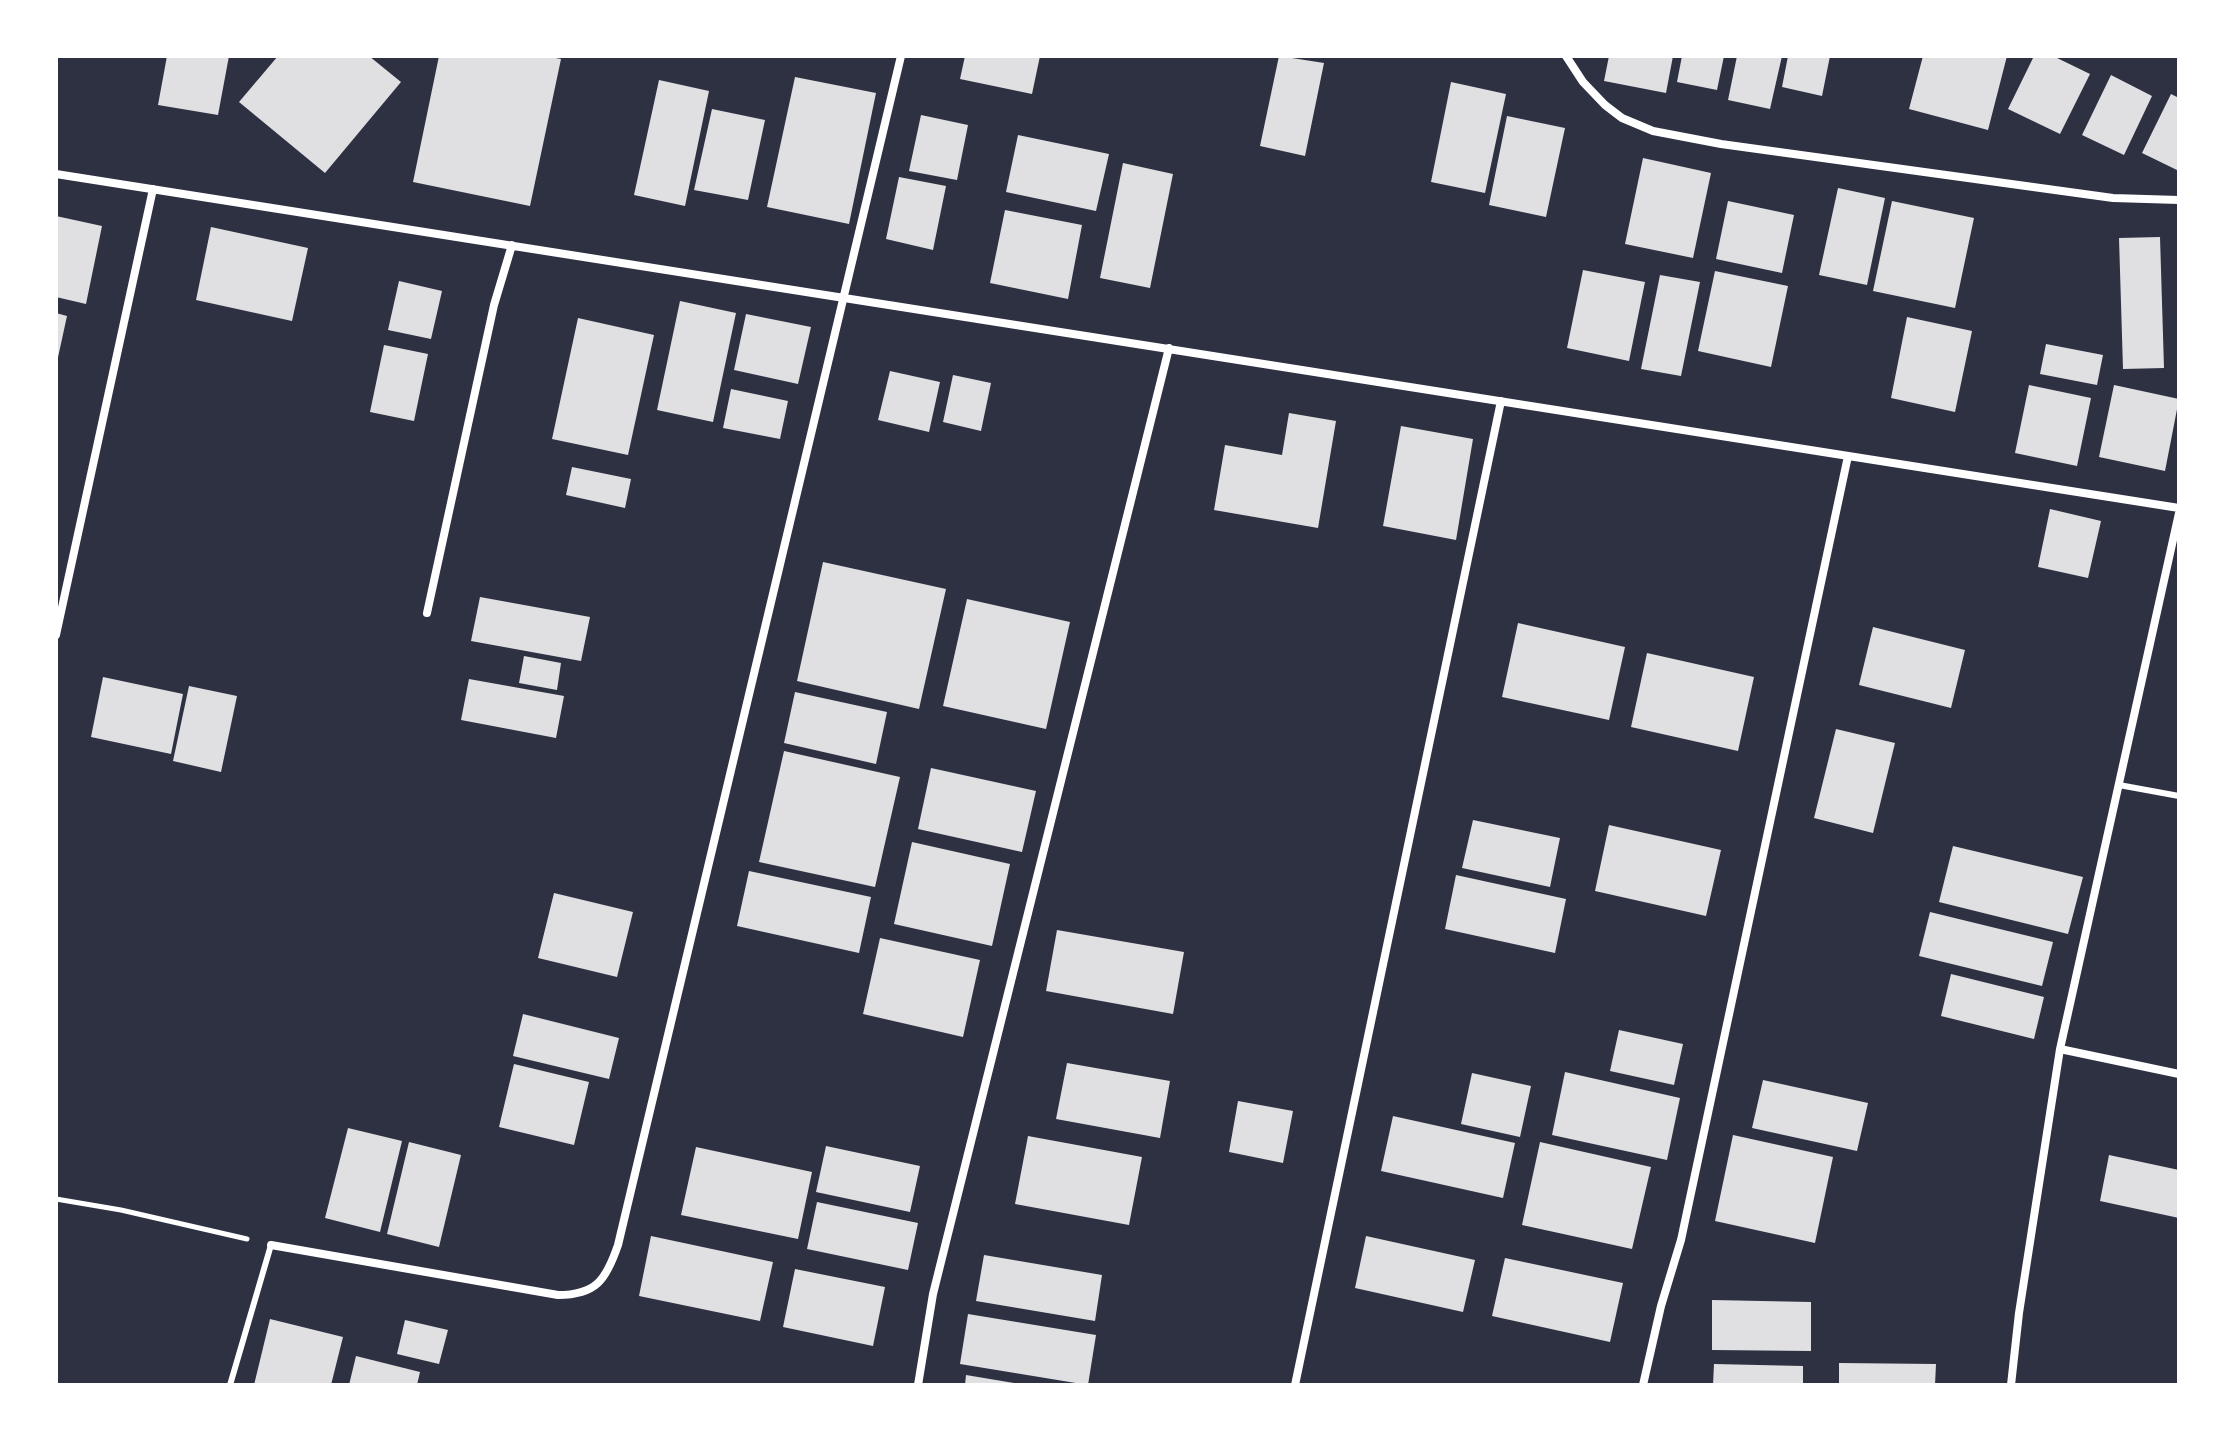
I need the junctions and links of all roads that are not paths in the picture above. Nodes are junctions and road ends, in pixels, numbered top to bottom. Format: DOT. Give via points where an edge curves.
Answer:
graph roads {
  1 [pos="901,56"];
  2 [pos="1566,56"];
  3 [pos="56,174"];
  4 [pos="153,189"];
  5 [pos="2179,200"];
  6 [pos="512,245"];
  7 [pos="842,297"];
  8 [pos="1169,348"];
  9 [pos="1501,401"];
  10 [pos="1848,456"];
  11 [pos="2179,510"];
  12 [pos="427,613"];
  13 [pos="56,635"];
  14 [pos="2119,785"];
  15 [pos="2179,796"];
  16 [pos="2060,1049"];
  17 [pos="2179,1074"];
  18 [pos="271,1245"];
  19 [pos="230,1385"];
  20 [pos="918,1385"];
  21 [pos="1295,1385"];
  22 [pos="1643,1385"];
  23 [pos="2011,1385"];
  1 -- 7 [label="street"];
  2 -- 5 [label="street" via="1605,105 1622,118 1664,133 2113,198"];
  3 -- 4 [label="street"];
  4 -- 6 [label="street"];
  4 -- 13 [label="street"];
  6 -- 7 [label="street"];
  6 -- 12 [label="street" via="494,305"];
  7 -- 8 [label="street"];
  7 -- 18 [label="street" via="610,1268 580,1295 558,1295"];
  8 -- 9 [label="street"];
  8 -- 20 [label="street" via="933,1294"];
  9 -- 10 [label="street"];
  9 -- 21 [label="street"];
  10 -- 11 [label="street"];
  10 -- 22 [label="street" via="1681,1240"];
  11 -- 14 [label="street"];
  14 -- 15 [label="lane"];
  14 -- 16 [label="street"];
  16 -- 17 [label="street"];
  16 -- 23 [label="street"];
  18 -- 19 [label="lane"];
}
